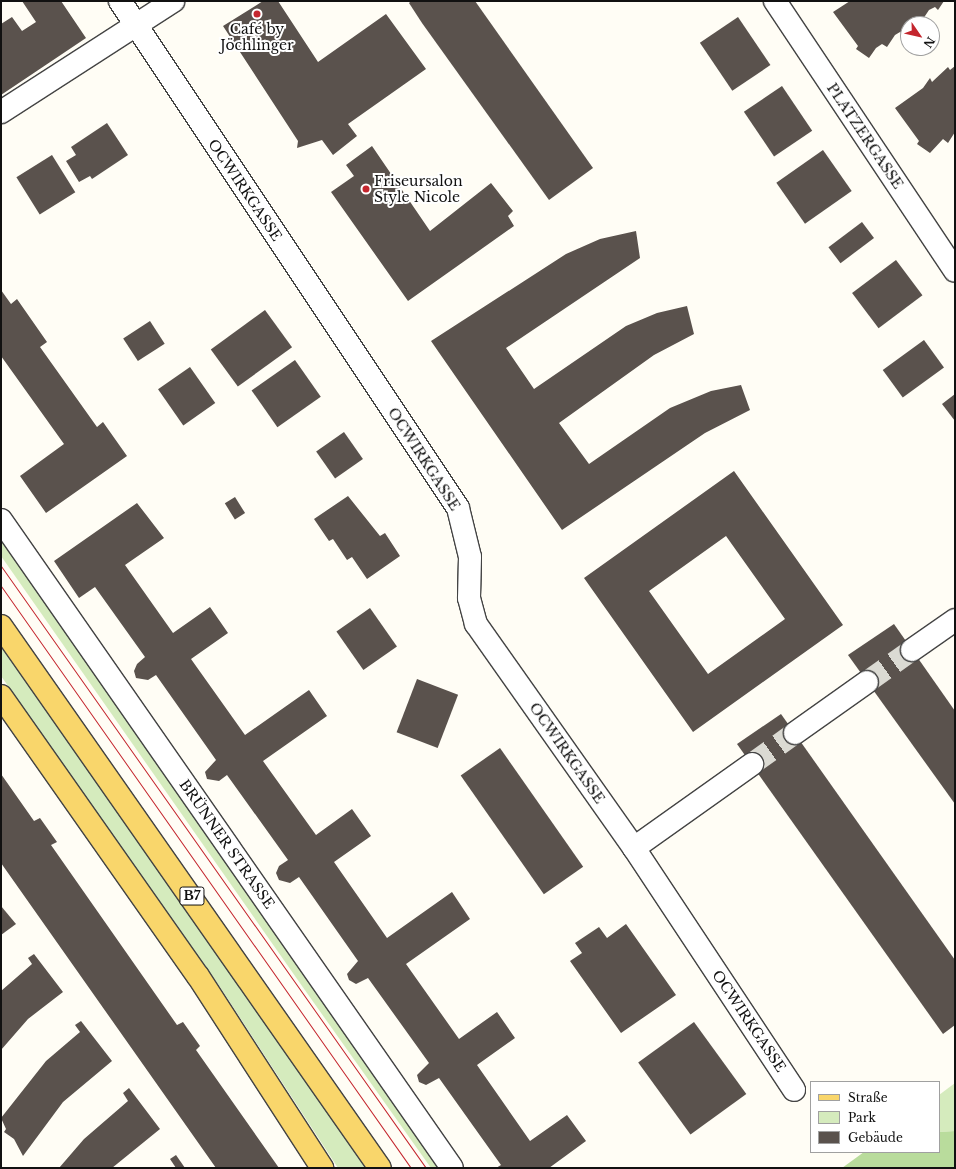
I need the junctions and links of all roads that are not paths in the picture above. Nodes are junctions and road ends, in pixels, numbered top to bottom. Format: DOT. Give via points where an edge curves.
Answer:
graph roads {
  1 [pos="120,1"];
  2 [pos="172,1"];
  3 [pos="775,1"];
  4 [pos="134,24"];
  5 [pos="1,112"];
  6 [pos="955,271"];
  7 [pos="1,520"];
  8 [pos="955,620"];
  9 [pos="1,626"];
  10 [pos="912,650"];
  11 [pos="867,682"];
  12 [pos="1,696"];
  13 [pos="795,734"];
  14 [pos="752,764"];
  15 [pos="634,848"];
  16 [pos="794,1090"];
  17 [pos="322,1168"];
  18 [pos="380,1168"];
  19 [pos="452,1168"];
  1 -- 4 [label="street, OCWIRKGASSE"];
  2 -- 4 [label="street"];
  3 -- 6 [label="street, PLATZERGASSE"];
  4 -- 5 [label="street"];
  4 -- 15 [label="street, OCWIRKGASSE" via="458,508 470,557 469,598 476,624"];
  7 -- 19 [label="street, BRÜNNER STRASSE"];
  8 -- 10 [label="street"];
  9 -- 18 [label="main road, B7"];
  11 -- 13 [label="street"];
  12 -- 17 [label="main road" via="202,983"];
  14 -- 15 [label="street"];
  15 -- 16 [label="street, OCWIRKGASSE"];
}
